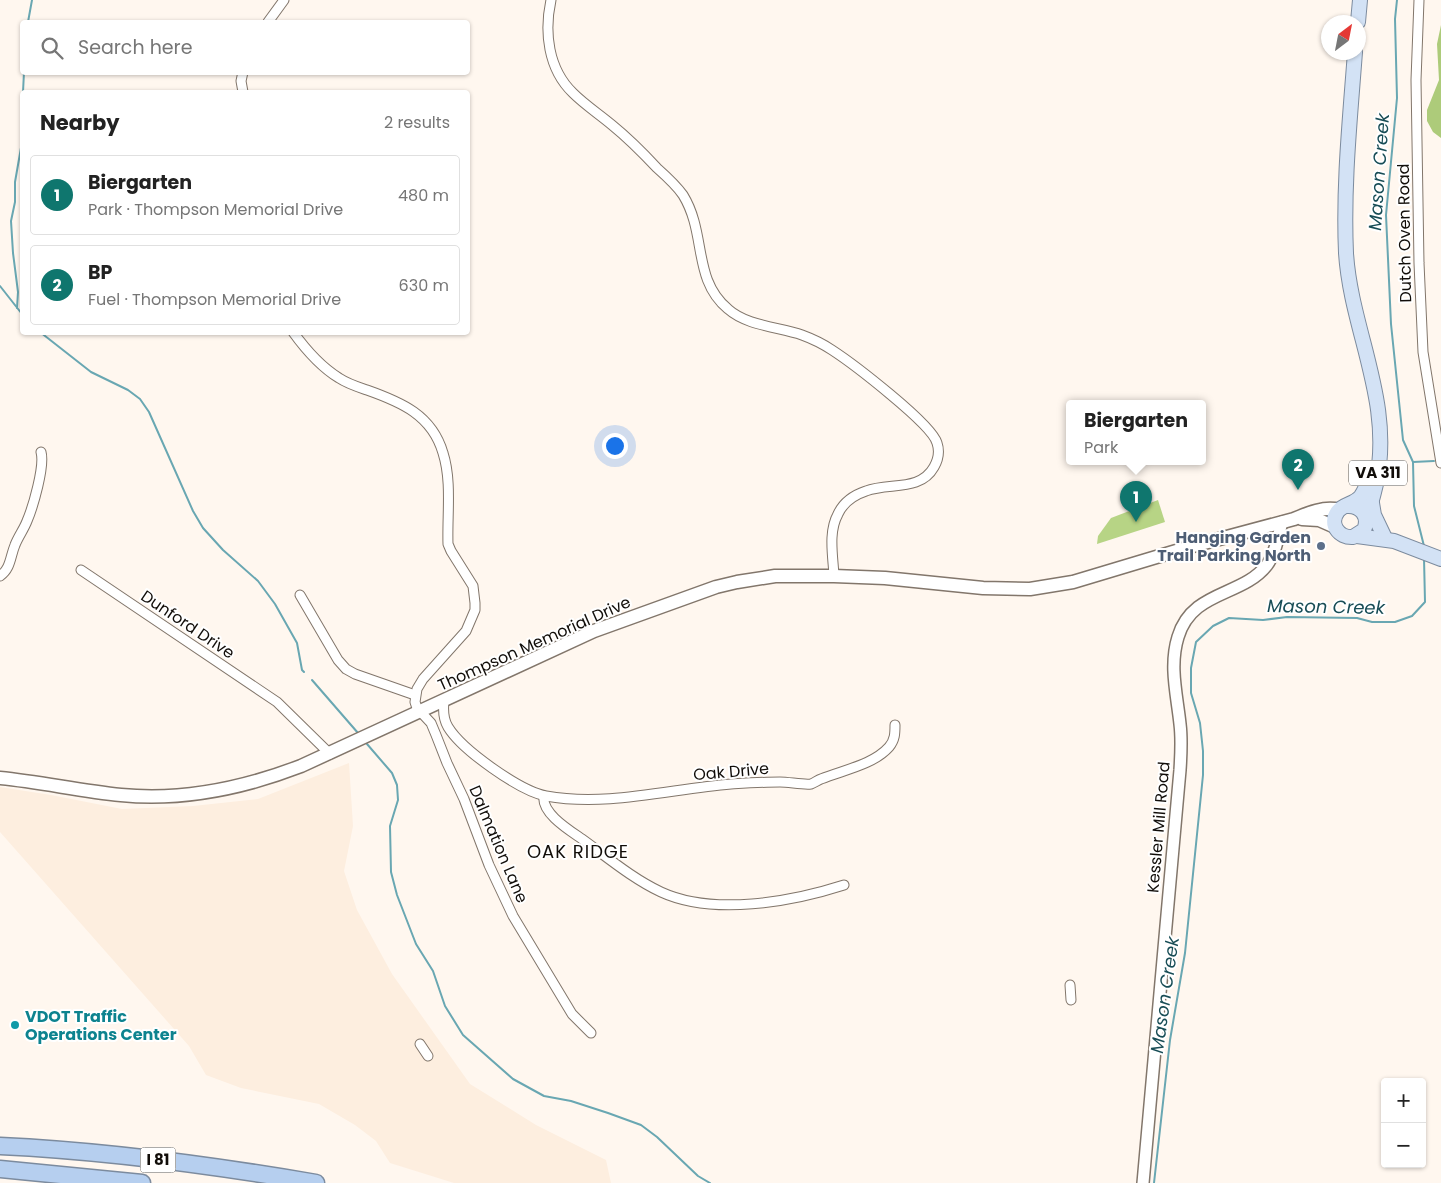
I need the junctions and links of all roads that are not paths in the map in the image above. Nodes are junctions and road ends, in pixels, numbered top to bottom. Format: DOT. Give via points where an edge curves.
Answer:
graph roads {
  1 [pos="284,0"];
  2 [pos="551,0"];
  3 [pos="1360,0"];
  4 [pos="1418,0"];
  5 [pos="1359,15"];
  6 [pos="269,20"];
  7 [pos="1355,60"];
  8 [pos="243,75"];
  9 [pos="243,90"];
  10 [pos="296,335"];
  11 [pos="1379,428"];
  12 [pos="41,452"];
  13 [pos="1441,464"];
  14 [pos="1372,503"];
  15 [pos="1341,508"];
  16 [pos="1366,519"];
  17 [pos="1288,520"];
  18 [pos="1335,527"];
  19 [pos="1357,536"];
  20 [pos="1393,540"];
  21 [pos="1441,559"];
  22 [pos="81,570"];
  23 [pos="0,576"];
  24 [pos="834,576"];
  25 [pos="300,595"];
  26 [pos="415,695"];
  27 [pos="444,701"];
  28 [pos="420,712"];
  29 [pos="895,725"];
  30 [pos="330,754"];
  31 [pos="0,778"];
  32 [pos="544,796"];
  33 [pos="844,885"];
  34 [pos="1070,985"];
  35 [pos="1071,1000"];
  36 [pos="591,1033"];
  37 [pos="420,1044"];
  38 [pos="428,1056"];
  39 [pos="0,1146"];
  40 [pos="0,1170"];
  41 [pos="142,1183"];
  42 [pos="316,1183"];
  43 [pos="1143,1183"];
  1 -- 6 [label="street"];
  2 -- 24 [label="street" via="549,47 564,83 644,155 683,196 696,225 705,276 719,301 743,318 802,335 832,350 906,409 935,437 938,457 932,472 926,477 914,483 868,490 842,507 832,531"];
  3 -- 5 [label="main road"];
  4 -- 13 [label="street, Dutch Oven Road" via="1416,80 1422,333"];
  7 -- 11 [label="main road, VA 311" via="1346,184 1346,253 1353,300 1374,380"];
  8 -- 9 [label="street"];
  10 -- 26 [label="street" via="311,354 339,379 401,403 423,418 433,430 443,452 448,488 448,544 473,586 475,610 466,631 426,674"];
  11 -- 14 [label="main road, VA 311" via="1380,454"];
  11 -- 15 [label="main road, VA 311" via="1374,464 1351,494 1339,503"];
  12 -- 23 [label="street" via="43,464 30,514 14,546 10,564"];
  14 -- 16 [label="main road, VA 311"];
  14 -- 20 [label="main road" via="1374,515"];
  15 -- 16 [label="main road" via="1358,507"];
  15 -- 17 [label="main road, Thompson Memorial Drive" via="1307,513"];
  15 -- 18 [label="main road" via="1334,518"];
  16 -- 19 [label="main road" via="1364,530"];
  16 -- 20 [label="main road" via="1373,529"];
  17 -- 18 [label="main road, Thompson Memorial Drive" via="1319,520"];
  17 -- 24 [label="main road, Thompson Memorial Drive" via="1073,582 1044,587 1008,590"];
  17 -- 43 [label="street, Kessler Mill Road" via="1266,566 1253,578 1213,597 1195,610 1182,627 1175,648 1173,671 1180,725 1180,762"];
  18 -- 19 [label="main road" via="1343,536"];
  19 -- 20 [label="main road"];
  20 -- 21 [label="main road"];
  22 -- 30 [label="street, Dunford Drive" via="277,702"];
  24 -- 27 [label="main road, Thompson Memorial Drive" via="759,578 716,587 594,631"];
  25 -- 26 [label="street" via="346,669"];
  26 -- 28 [label="street"];
  27 -- 28 [label="main road, Thompson Memorial Drive"];
  27 -- 32 [label="street, Oak Drive" via="448,726 462,743 527,790"];
  28 -- 30 [label="main road, Thompson Memorial Drive"];
  28 -- 36 [label="street, Dalmation Lane" via="431,723 513,916 572,1014"];
  29 -- 32 [label="street, Oak Drive" via="892,743 880,754 811,784 738,784 611,798"];
  30 -- 31 [label="main road, Thompson Memorial Drive" via="257,782 165,796 123,795"];
  32 -- 33 [label="street" via="547,810 571,832 622,868 662,892 697,903 742,905"];
  34 -- 35 [label="street"];
  37 -- 38 [label="street"];
  39 -- 42 [label="highway, I 81" via="165,1160"];
  40 -- 41 [label="highway, I 81"];
}
